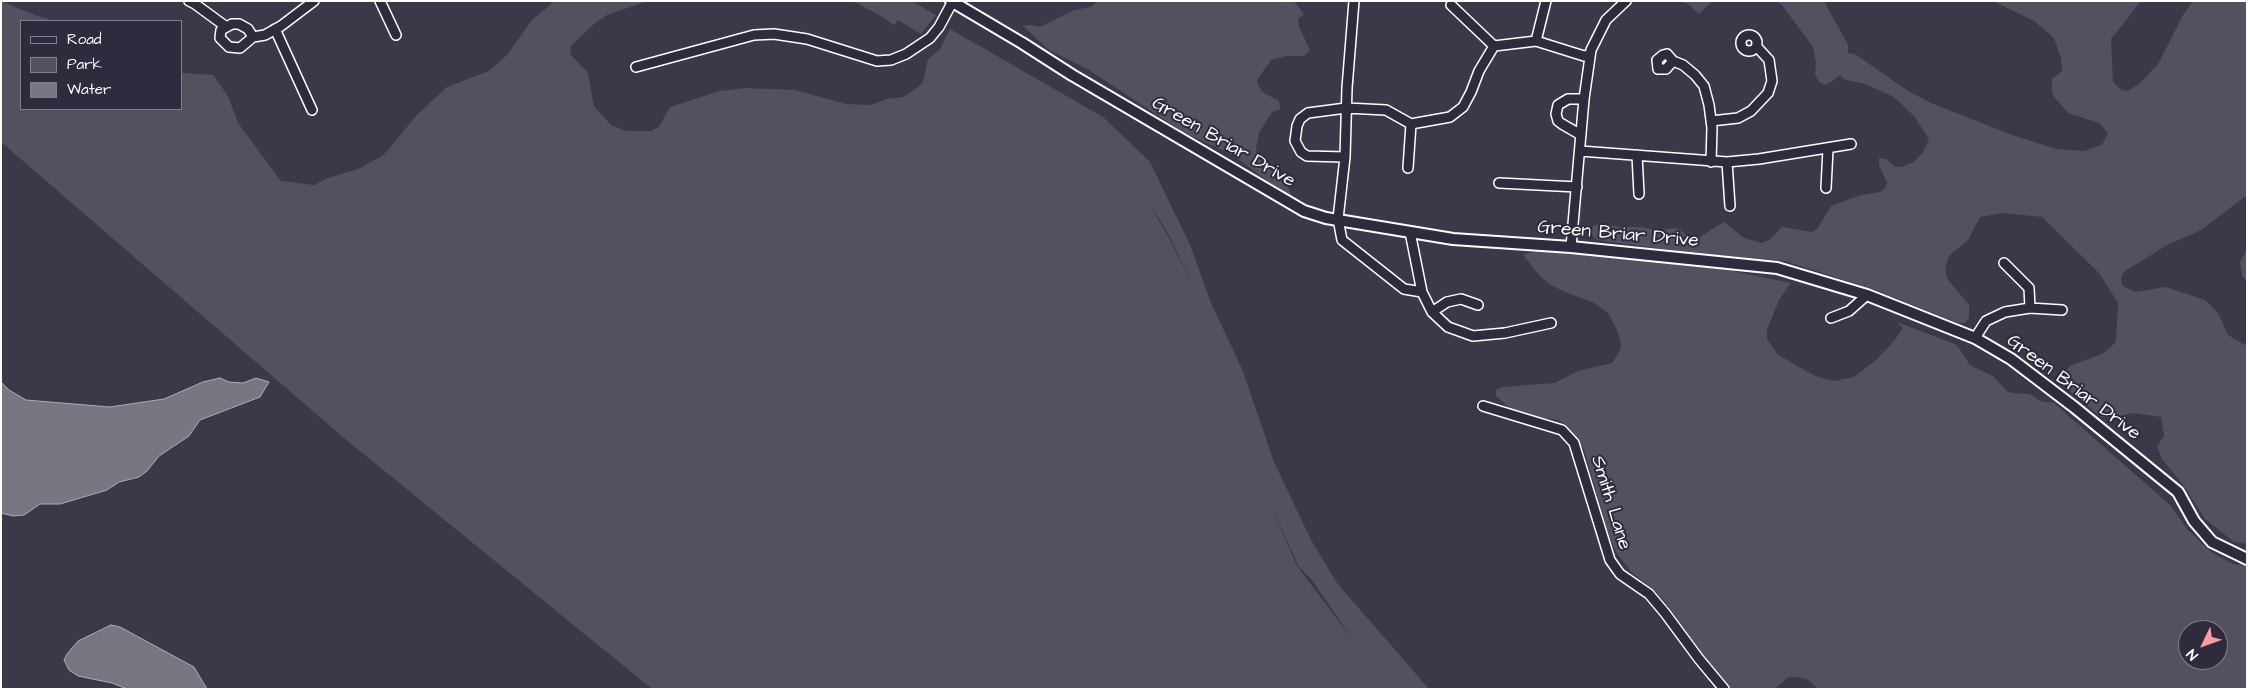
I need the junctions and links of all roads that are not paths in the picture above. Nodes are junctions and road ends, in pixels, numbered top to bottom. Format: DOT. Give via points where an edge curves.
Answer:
graph roads {
  1 [pos="189,1"];
  2 [pos="314,1"];
  3 [pos="380,1"];
  4 [pos="952,1"];
  5 [pos="1354,1"];
  6 [pos="1546,1"];
  7 [pos="1626,1"];
  8 [pos="1451,5"];
  9 [pos="225,26"];
  10 [pos="275,29"];
  11 [pos="396,35"];
  12 [pos="254,37"];
  13 [pos="1536,41"];
  14 [pos="1494,46"];
  15 [pos="1757,47"];
  16 [pos="1590,55"];
  17 [pos="1673,60"];
  18 [pos="636,68"];
  19 [pos="1584,99"];
  20 [pos="1346,108"];
  21 [pos="312,110"];
  22 [pos="1711,121"];
  23 [pos="1411,124"];
  24 [pos="1581,135"];
  25 [pos="1852,144"];
  26 [pos="1828,149"];
  27 [pos="1580,151"];
  28 [pos="1637,155"];
  29 [pos="1345,157"];
  30 [pos="1711,162"];
  31 [pos="1727,162"];
  32 [pos="1408,168"];
  33 [pos="1499,184"];
  34 [pos="1577,188"];
  35 [pos="1826,188"];
  36 [pos="1639,194"];
  37 [pos="1730,206"];
  38 [pos="1338,219"];
  39 [pos="1410,232"];
  40 [pos="1571,247"];
  41 [pos="2004,263"];
  42 [pos="1422,292"];
  43 [pos="1867,295"];
  44 [pos="1478,305"];
  45 [pos="2030,308"];
  46 [pos="2062,310"];
  47 [pos="1432,312"];
  48 [pos="1831,318"];
  49 [pos="1551,323"];
  50 [pos="1975,338"];
  51 [pos="1483,406"];
  52 [pos="2247,559"];
  53 [pos="1724,689"];
  1 -- 9 [label="street"];
  2 -- 10 [label="street"];
  3 -- 11 [label="street"];
  4 -- 18 [label="street" via="930,38 891,60 877,61 807,39 774,34 754,35"];
  4 -- 38 [label="street, Green Briar Drive" via="1072,76 1304,211"];
  5 -- 20 [label="street"];
  6 -- 13 [label="street"];
  7 -- 16 [label="street" via="1606,20"];
  8 -- 14 [label="street"];
  9 -- 12 [label="street" via="239,24"];
  9 -- 12 [label="street" via="220,38 229,48 240,48"];
  10 -- 12 [label="street"];
  10 -- 21 [label="street"];
  13 -- 14 [label="street"];
  13 -- 16 [label="street"];
  14 -- 23 [label="street" via="1463,107 1450,117"];
  15 -- 22 [label="street" via="1769,60 1772,81 1768,93 1751,112 1738,118"];
  16 -- 19 [label="street"];
  17 -- 22 [label="street" via="1695,74 1704,86"];
  19 -- 24 [label="street"];
  19 -- 24 [label="street" via="1568,98 1558,105 1556,114 1558,121"];
  20 -- 23 [label="street" via="1386,110"];
  20 -- 29 [label="street"];
  20 -- 29 [label="street" via="1308,113 1297,126 1296,141 1307,156"];
  22 -- 30 [label="street"];
  23 -- 32 [label="street"];
  24 -- 27 [label="street"];
  25 -- 26 [label="street"];
  26 -- 31 [label="street"];
  26 -- 35 [label="street"];
  27 -- 28 [label="street"];
  27 -- 34 [label="street"];
  28 -- 30 [label="street"];
  28 -- 36 [label="street"];
  29 -- 38 [label="street"];
  30 -- 31 [label="street"];
  31 -- 37 [label="street"];
  33 -- 34 [label="street"];
  34 -- 40 [label="street"];
  38 -- 39 [label="street, Green Briar Drive"];
  38 -- 42 [label="street" via="1342,240 1404,289"];
  39 -- 40 [label="street, Green Briar Drive"];
  39 -- 42 [label="street"];
  40 -- 43 [label="street, Green Briar Drive" via="1777,268"];
  41 -- 45 [label="street" via="2028,288"];
  42 -- 47 [label="street"];
  43 -- 48 [label="street" via="1849,311"];
  43 -- 50 [label="street, Green Briar Drive"];
  44 -- 47 [label="street" via="1461,299 1447,302"];
  45 -- 46 [label="street"];
  45 -- 50 [label="street" via="2006,312 1986,321"];
  47 -- 49 [label="street" via="1448,327 1473,336"];
  50 -- 52 [label="street, Green Briar Drive" via="2012,359 2074,406 2178,492 2194,521 2212,542"];
  51 -- 53 [label="street, Smith Lane" via="1562,430 1574,443 1610,560 1620,574 1649,594"];
}
